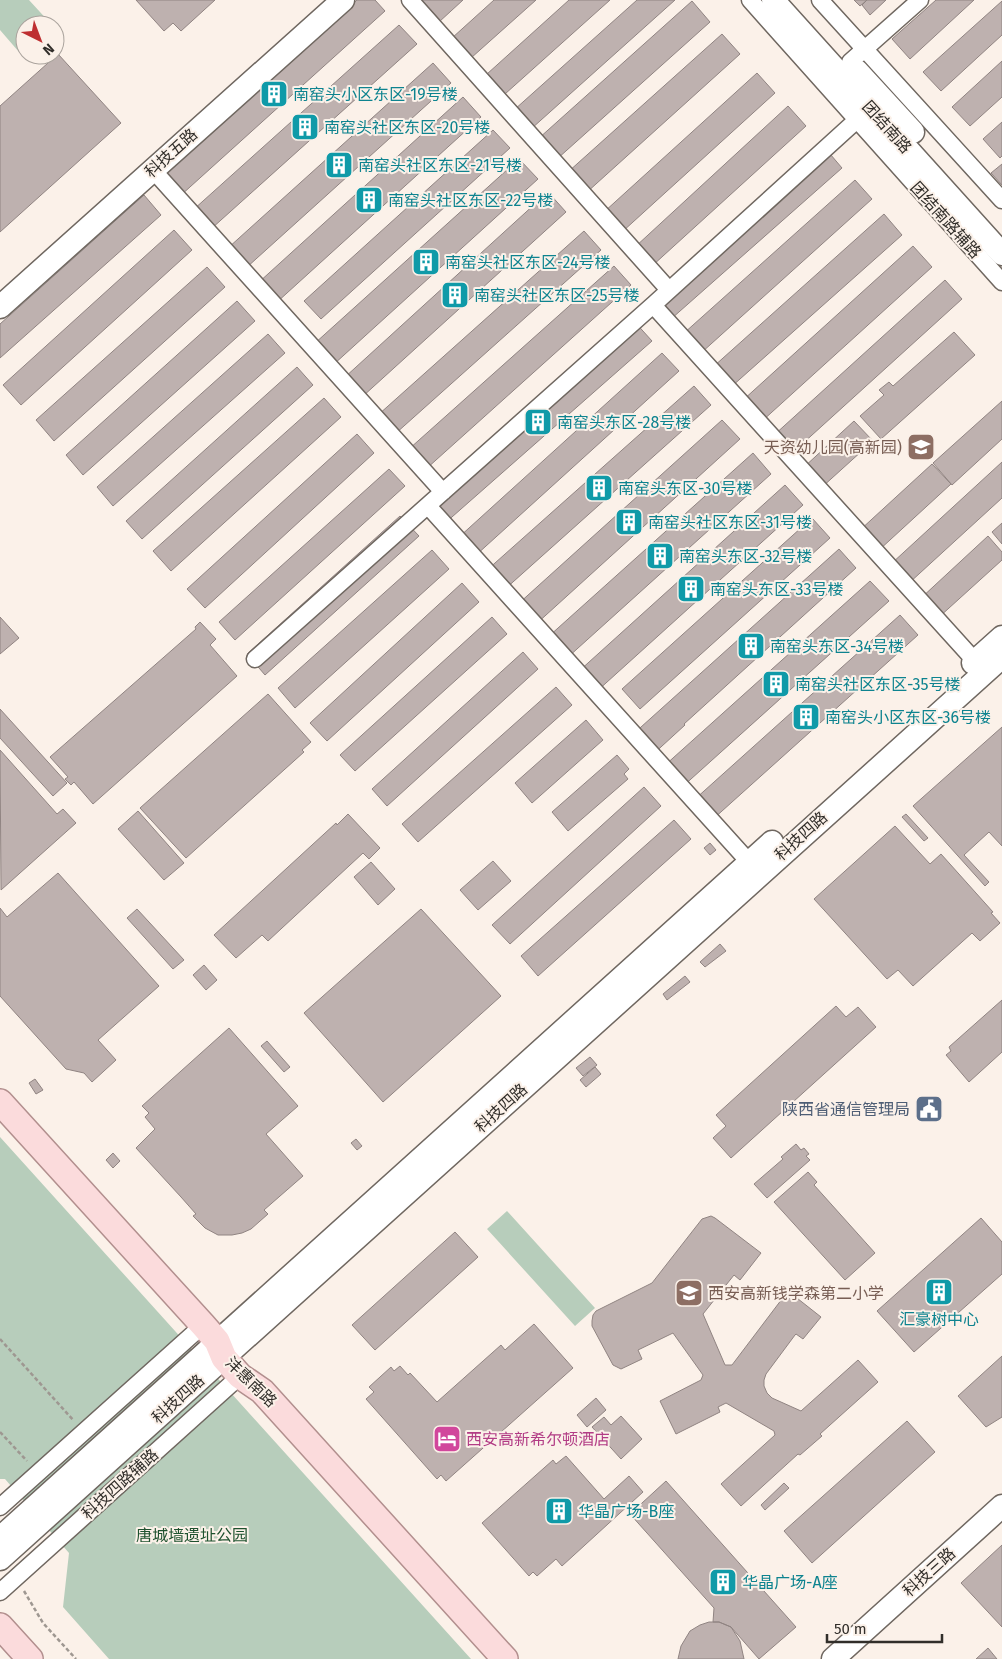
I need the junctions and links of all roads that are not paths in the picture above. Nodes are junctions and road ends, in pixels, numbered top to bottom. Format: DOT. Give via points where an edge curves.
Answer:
graph roads {
  1 [pos="343,0"];
  2 [pos="410,0"];
  3 [pos="750,0"];
  4 [pos="773,0"];
  5 [pos="794,0"];
  6 [pos="820,0"];
  7 [pos="920,0"];
  8 [pos="857,56"];
  9 [pos="863,114"];
  10 [pos="153,170"];
  11 [pos="1002,200"];
  12 [pos="1002,232"];
  13 [pos="1002,254"];
  14 [pos="1002,282"];
  15 [pos="669,290"];
  16 [pos="653,305"];
  17 [pos="0,307"];
  18 [pos="443,492"];
  19 [pos="428,506"];
  20 [pos="1002,637"];
  21 [pos="1002,657"];
  22 [pos="255,659"];
  23 [pos="975,661"];
  24 [pos="749,862"];
  25 [pos="0,1102"];
  26 [pos="221,1350"];
  27 [pos="1002,1506"];
  28 [pos="0,1507"];
  29 [pos="0,1538"];
  30 [pos="0,1559"];
  31 [pos="0,1592"];
  32 [pos="0,1626"];
  33 [pos="30,1659"];
  34 [pos="505,1659"];
  35 [pos="833,1659"];
  1 -- 10 [label="street, 科技五路"];
  2 -- 15 [label="street"];
  3 -- 9 [label="street, 团结南路辅路" via="851,112"];
  4 -- 9 [label="street, 团结南路"];
  5 -- 8 [label="street, 团结南路"];
  6 -- 8 [label="street"];
  7 -- 8 [label="street"];
  8 -- 11 [label="street"];
  8 -- 12 [label="street, 团结南路"];
  9 -- 13 [label="street, 团结南路"];
  9 -- 14 [label="street, 团结南路辅路"];
  9 -- 15 [label="street"];
  10 -- 17 [label="street, 科技五路"];
  10 -- 18 [label="street"];
  15 -- 16 [label="street"];
  16 -- 18 [label="street"];
  16 -- 23 [label="street"];
  18 -- 19 [label="street"];
  19 -- 22 [label="street"];
  19 -- 24 [label="street"];
  20 -- 23 [label="street, 科技四路"];
  21 -- 26 [label="street, 科技四路"];
  23 -- 24 [label="street, 科技四路"];
  24 -- 26 [label="street, 科技四路"];
  25 -- 26 [label="main road, 沣惠南路"];
  26 -- 28 [label="street"];
  26 -- 29 [label="street, 科技四路"];
  26 -- 30 [label="street, 科技四路"];
  26 -- 31 [label="street, 科技四路辅路"];
  26 -- 34 [label="main road, 沣惠南路"];
  27 -- 35 [label="street, 科技三路"];
  32 -- 33 [label="main road"];
}
